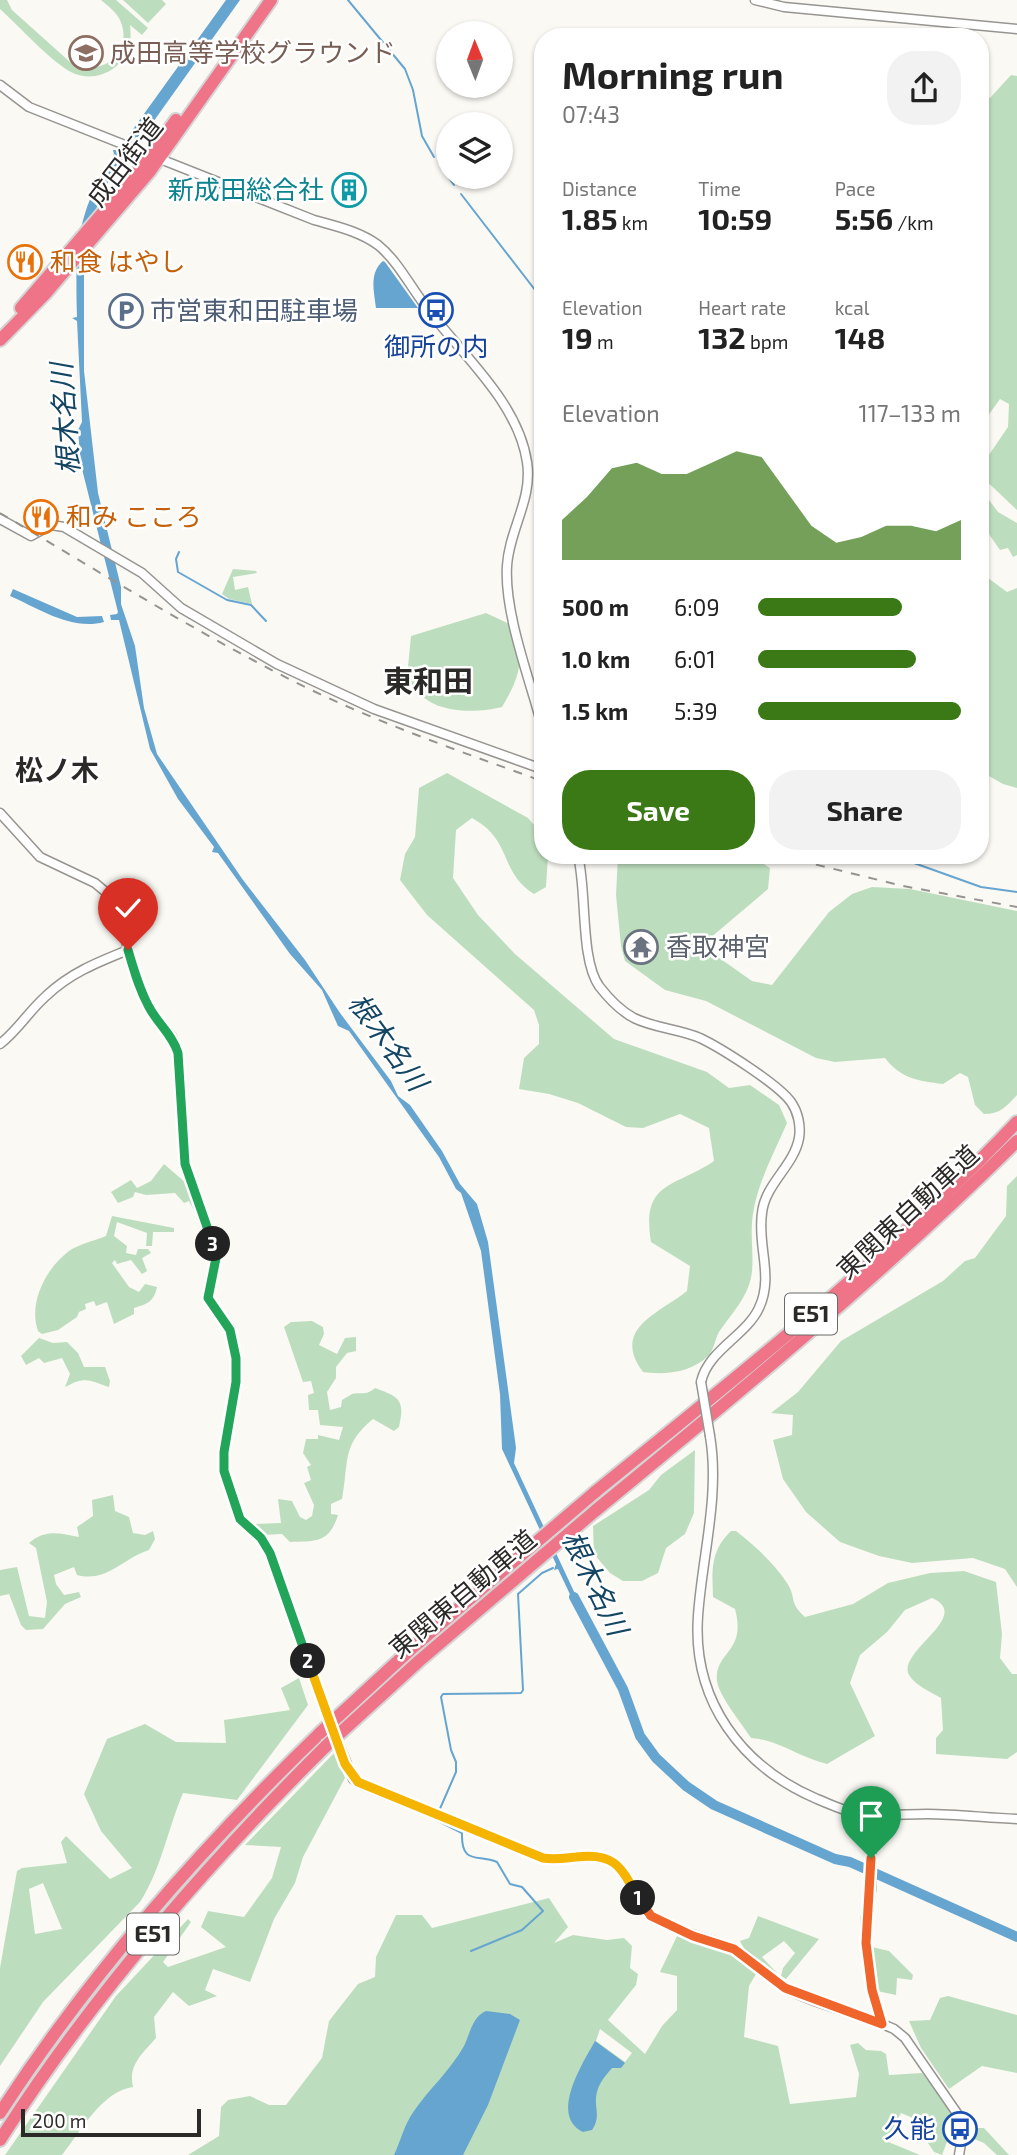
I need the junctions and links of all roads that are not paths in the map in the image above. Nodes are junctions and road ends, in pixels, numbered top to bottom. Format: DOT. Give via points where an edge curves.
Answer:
graph roads {
  1 [pos="262,0"];
  2 [pos="271,0"];
  3 [pos="755,0"];
  4 [pos="1017,29"];
  5 [pos="0,85"];
  6 [pos="148,161"];
  7 [pos="42,291"];
  8 [pos="0,330"];
  9 [pos="0,340"];
  10 [pos="0,519"];
  11 [pos="534,696"];
  12 [pos="534,766"];
  13 [pos="0,813"];
  14 [pos="579,864"];
  15 [pos="128,950"];
  16 [pos="0,1044"];
  17 [pos="1017,1122"];
  18 [pos="1017,1141"];
  19 [pos="872,1815"];
  20 [pos="1017,1819"];
  21 [pos="882,2024"];
  22 [pos="0,2112"];
  23 [pos="0,2140"];
  24 [pos="959,2155"];
  1 -- 6 [label="highway, 成田街道"];
  2 -- 6 [label="highway, 成田街道"];
  3 -- 4 [label="street" via="787,8"];
  5 -- 6 [label="street" via="29,107"];
  6 -- 7 [label="highway, 成田街道"];
  6 -- 11 [label="street" via="377,244 499,398 527,461 528,485 509,546 506,578"];
  7 -- 8 [label="highway, 成田街道"];
  7 -- 9 [label="highway, 成田街道"];
  10 -- 12 [label="street" via="31,536 58,525 126,563 181,608 277,664 374,709"];
  13 -- 15 [label="street" via="40,857 110,894"];
  14 -- 19 [label="street, bridge" via="589,964 616,1007 720,1049 779,1090 797,1116 799,1139 767,1193 761,1213 766,1269 763,1298 745,1327 704,1369 701,1381 710,1436 711,1514 698,1651 720,1718 744,1751 795,1790 841,1809"];
  15 -- 16 [label="street" via="65,979"];
  15 -- 21 [label="street" via="139,987 178,1053 185,1164 216,1258 208,1298 230,1330 236,1358 223,1462 240,1519 270,1553 348,1771 364,1786 543,1858 607,1858 624,1872 651,1916 734,1949 785,1988"];
  17 -- 22 [label="highway, 東関東自動車道 / E51, bridge" via="823,1303 420,1641 320,1733 169,1891 58,2030"];
  18 -- 23 [label="highway, 東関東自動車道 / E51, bridge" via="929,1227 419,1661 326,1746 174,1908 70,2038"];
  19 -- 20 [label="street"];
  19 -- 21 [label="street" via="866,1943"];
  21 -- 24 [label="street" via="905,2038 961,2119"];
}
